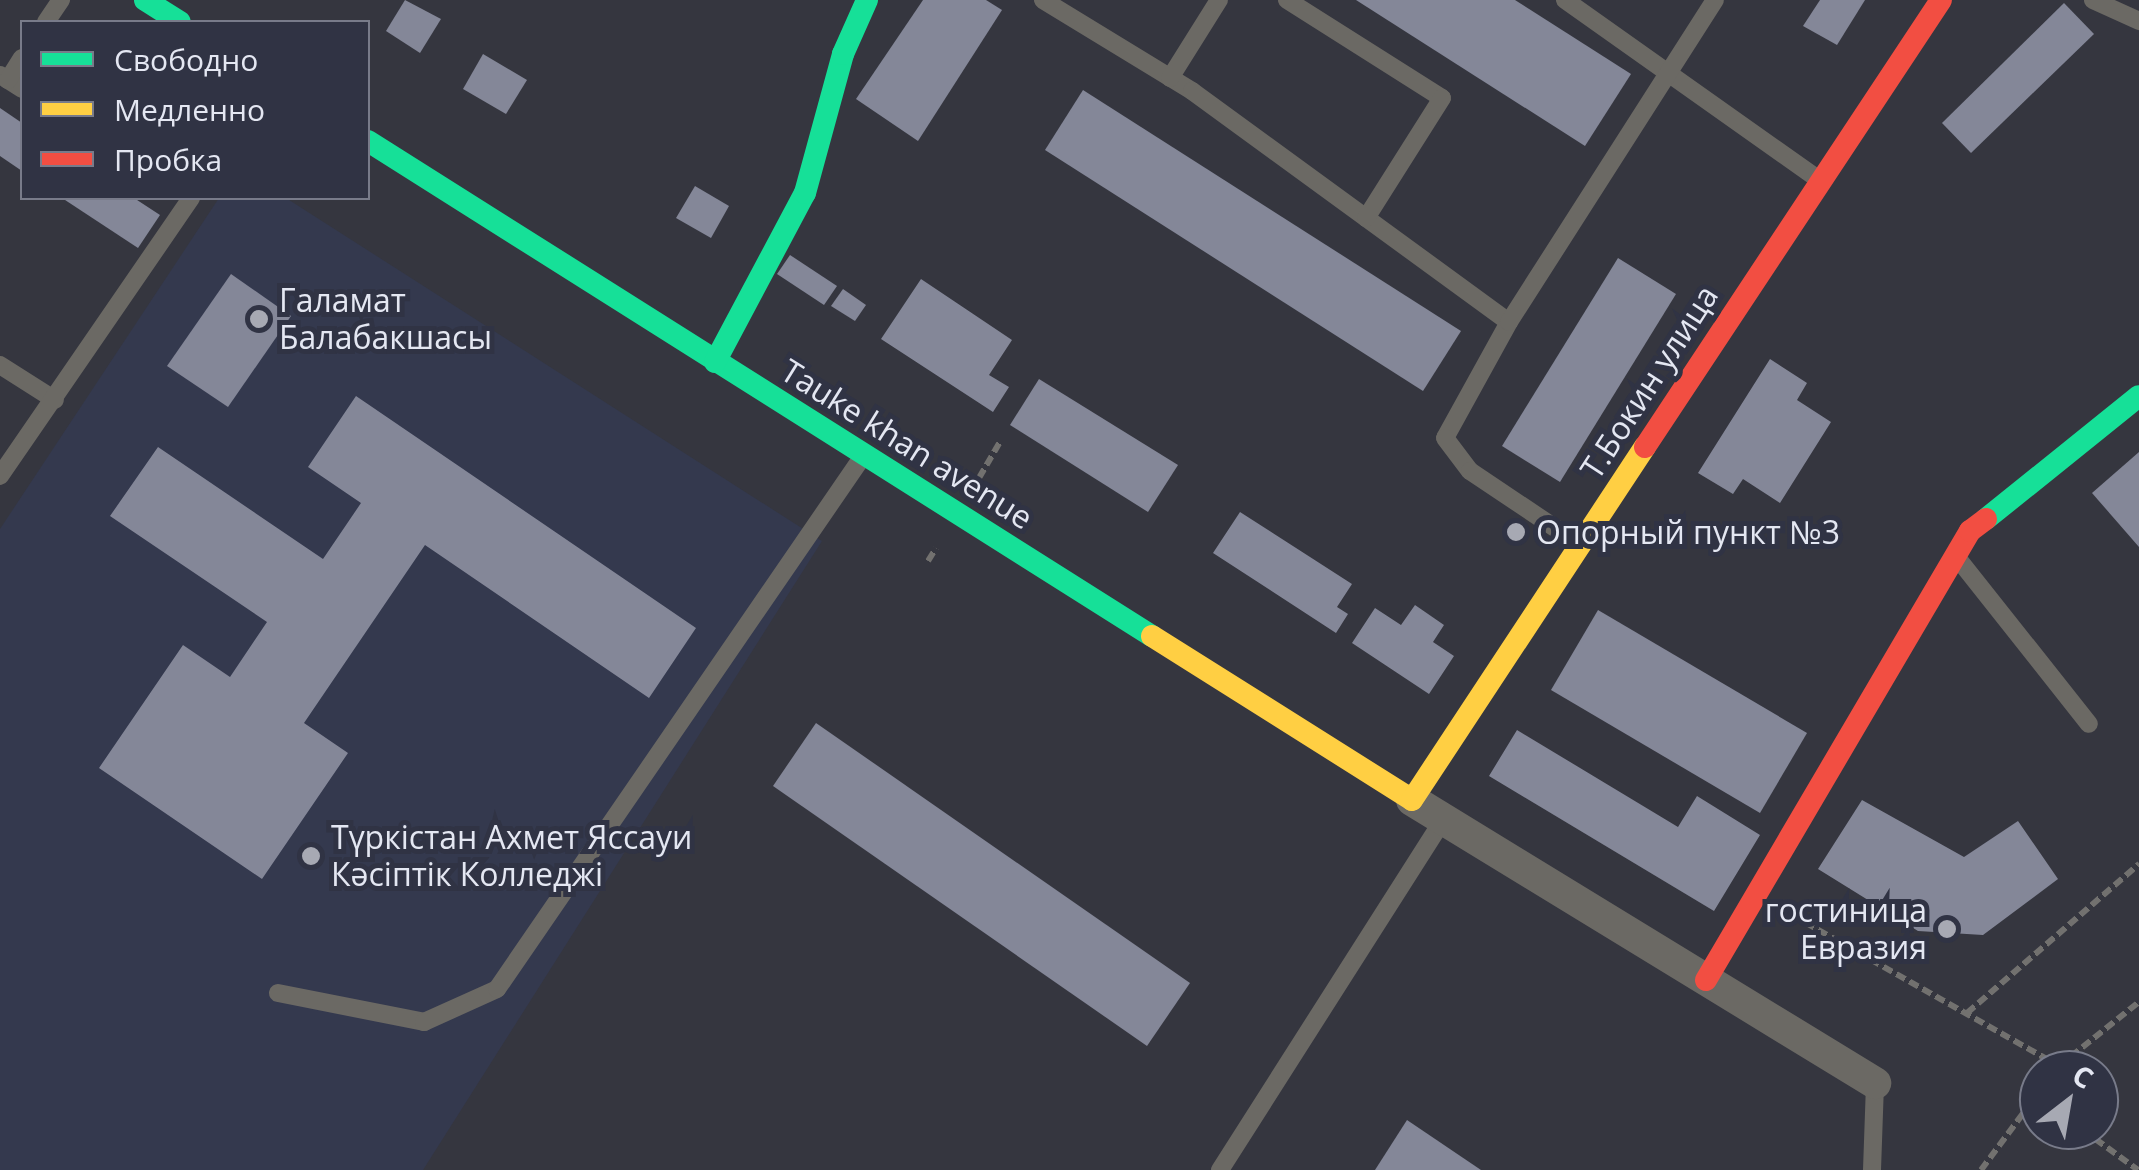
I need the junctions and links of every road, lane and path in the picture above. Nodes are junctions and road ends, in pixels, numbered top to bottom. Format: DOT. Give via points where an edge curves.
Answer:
graph roads {
  1 [pos="144,0"];
  2 [pos="867,0"];
  3 [pos="1042,0"];
  4 [pos="1219,0"];
  5 [pos="1287,0"];
  6 [pos="1565,0"];
  7 [pos="1715,0"];
  8 [pos="1942,0"];
  9 [pos="2093,0"];
  10 [pos="177,20"];
  11 [pos="2139,21"];
  12 [pos="1668,68"];
  13 [pos="1170,78"];
  14 [pos="370,142"];
  15 [pos="1819,180"];
  16 [pos="190,200"];
  17 [pos="1366,218"];
  18 [pos="1510,322"];
  19 [pos="716,362"];
  20 [pos="0,365"];
  21 [pos="2139,396"];
  22 [pos="54,400"];
  23 [pos="863,456"];
  24 [pos="0,476"];
  25 [pos="1580,545"];
  26 [pos="1956,555"];
  27 [pos="2089,724"];
  28 [pos="1412,800"];
  29 [pos="1444,819"];
  30 [pos="2139,864"];
  31 [pos="1756,894"];
  32 [pos="1706,980"];
  33 [pos="278,992"];
  34 [pos="2139,1002"];
  35 [pos="1967,1013"];
  36 [pos="2028,1050"];
  37 [pos="2079,1050"];
  38 [pos="1875,1084"];
  39 [pos="2019,1120"];
  40 [pos="2110,1150"];
  41 [pos="1220,1170"];
  42 [pos="1872,1170"];
  43 [pos="1981,1170"];
  44 [pos="2138,1170"];
  1 -- 10 [label="main road"];
  2 -- 19 [label="main road" via="842,54 805,192"];
  3 -- 13 [label="lane"];
  4 -- 13 [label="lane"];
  5 -- 17 [label="lane" via="1442,98"];
  6 -- 12 [label="lane"];
  7 -- 12 [label="lane"];
  8 -- 15 [label="main road, Т.Бокин улица"];
  9 -- 11 [label="lane"];
  12 -- 15 [label="lane"];
  12 -- 18 [label="lane"];
  13 -- 17 [label="lane"];
  14 -- 19 [label="main road, Tauke khan avenue"];
  15 -- 25 [label="main road, Т.Бокин улица"];
  16 -- 22 [label="lane"];
  17 -- 18 [label="lane"];
  18 -- 25 [label="lane" via="1446,438 1483,482"];
  19 -- 23 [label="main road, Tauke khan avenue"];
  20 -- 22 [label="lane"];
  21 -- 26 [label="main road" via="1970,531"];
  22 -- 24 [label="lane"];
  23 -- 28 [label="main road, Tauke khan avenue"];
  23 -- 33 [label="lane" via="497,989 424,1022"];
  25 -- 28 [label="main road, Т.Бокин улица"];
  26 -- 27 [label="lane"];
  26 -- 31 [label="main road"];
  28 -- 29 [label="street"];
  29 -- 32 [label="street"];
  29 -- 41 [label="lane"];
  30 -- 35 [label="path"];
  31 -- 32 [label="main road"];
  31 -- 35 [label="path"];
  32 -- 38 [label="street"];
  34 -- 37 [label="path"];
  35 -- 36 [label="path"];
  38 -- 42 [label="lane"];
  39 -- 43 [label="path"];
  40 -- 44 [label="path"];
}
